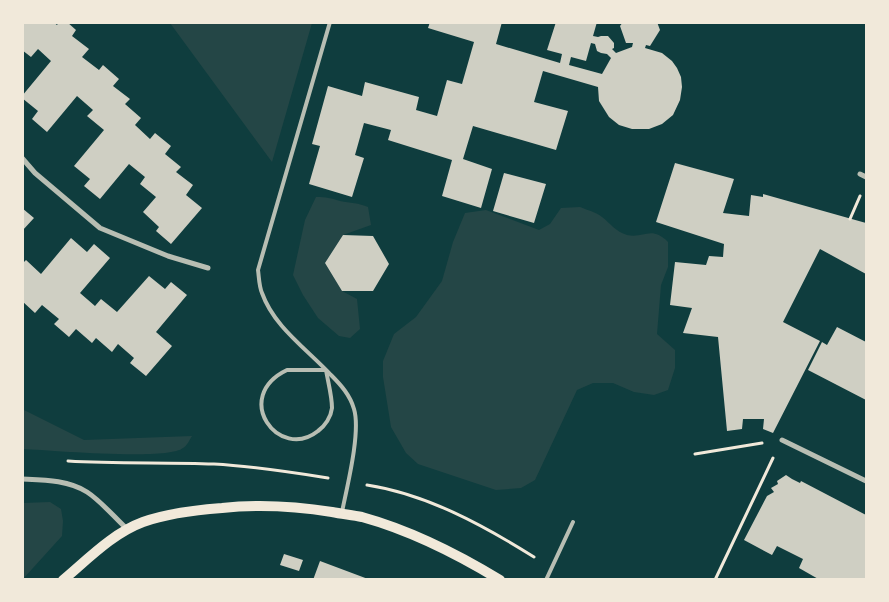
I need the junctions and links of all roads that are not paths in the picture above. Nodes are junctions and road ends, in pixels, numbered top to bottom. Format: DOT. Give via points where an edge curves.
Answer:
graph roads {
  1 [pos="330,22"];
  2 [pos="22,158"];
  3 [pos="860,174"];
  4 [pos="866,177"];
  5 [pos="208,268"];
  6 [pos="326,370"];
  7 [pos="782,440"];
  8 [pos="22,479"];
  9 [pos="866,481"];
  10 [pos="341,514"];
  11 [pos="573,522"];
  12 [pos="127,529"];
  13 [pos="63,580"];
  14 [pos="500,580"];
  15 [pos="546,580"];
  1 -- 6 [label="lane" via="258,270 261,292 269,309"];
  2 -- 5 [label="street" via="100,228 168,256"];
  3 -- 4 [label="street"];
  6 -- 6 [label="lane" via="287,370 268,382 263,392 262,414 275,432 286,438 299,439 320,430 332,409"];
  6 -- 10 [label="lane" via="347,392 355,410 352,464"];
  7 -- 9 [label="street"];
  8 -- 12 [label="street" via="60,482 87,492"];
  10 -- 12 [label="main road" via="294,506 255,505 195,510"];
  10 -- 14 [label="main road" via="361,517 398,530 465,558"];
  11 -- 15 [label="lane"];
  12 -- 13 [label="main road"];
}
